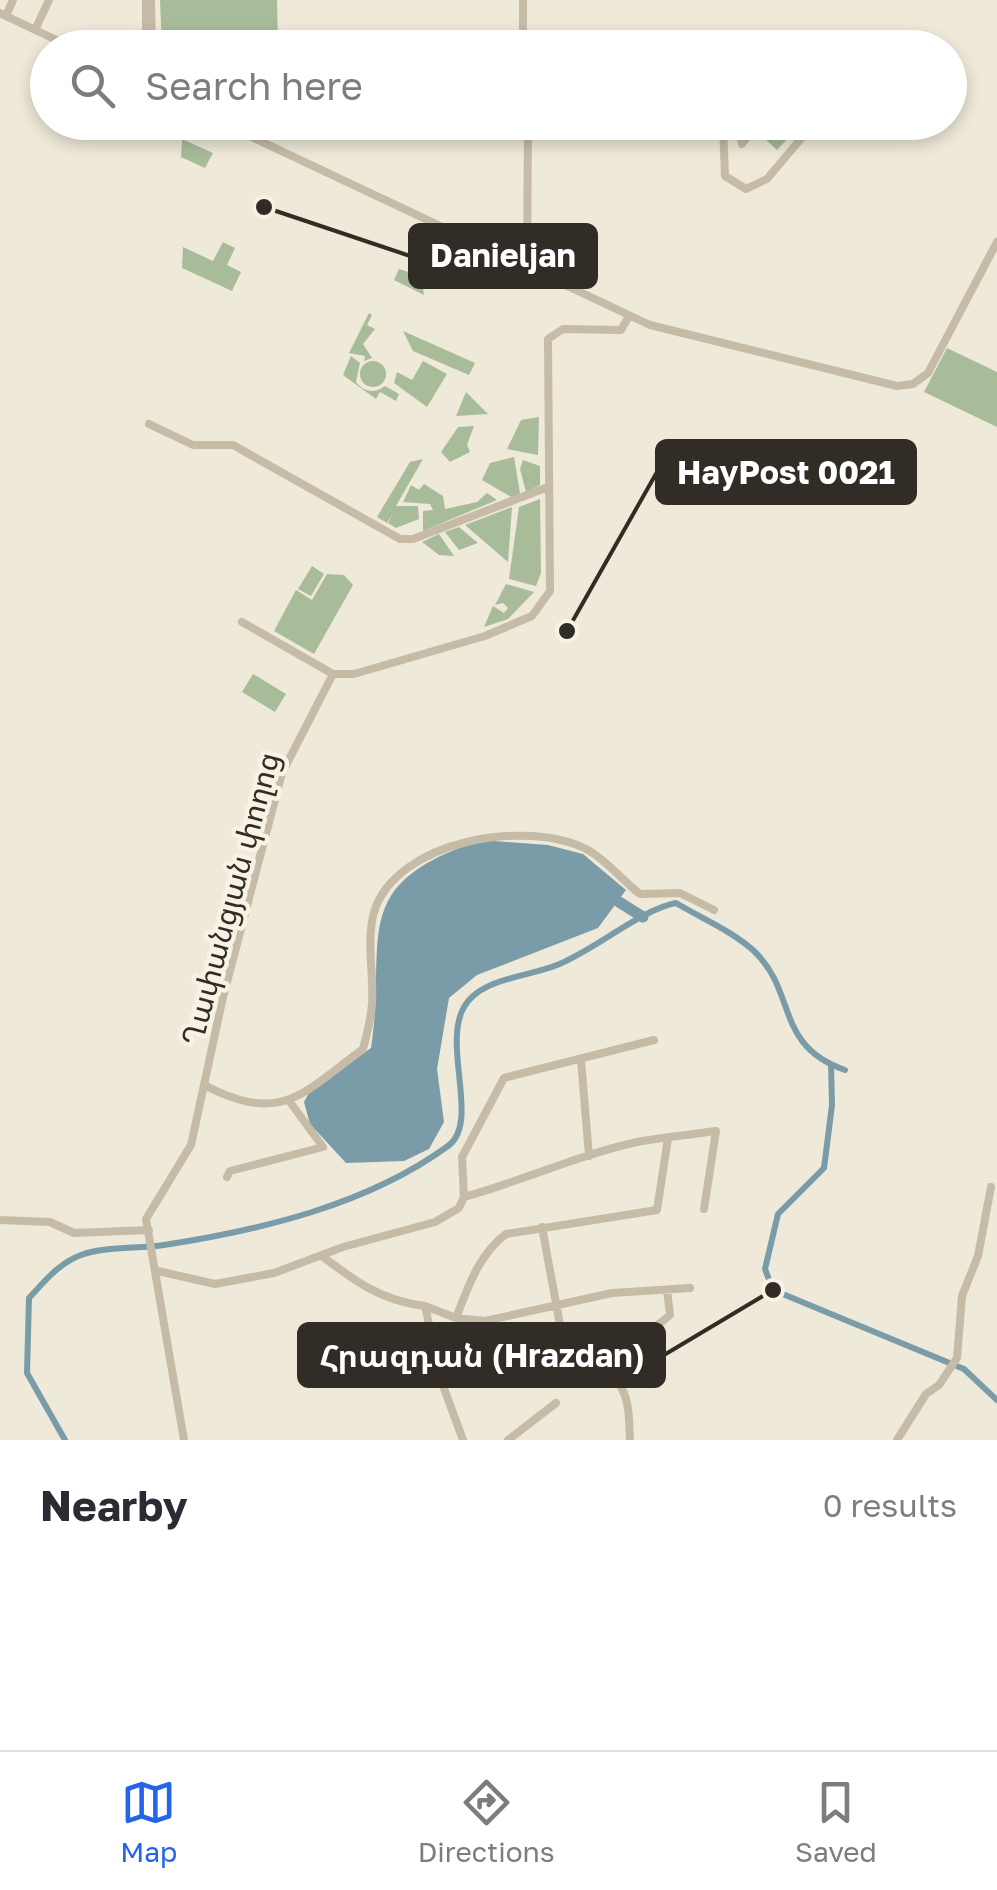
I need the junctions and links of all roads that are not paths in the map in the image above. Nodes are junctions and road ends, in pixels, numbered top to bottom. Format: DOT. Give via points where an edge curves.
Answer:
graph roads {
  1 [pos="12,0"];
  2 [pos="49,0"];
  3 [pos="149,0"];
  4 [pos="525,0"];
  5 [pos="2,16"];
  6 [pos="35,30"];
  7 [pos="149,30"];
  8 [pos="526,30"];
  9 [pos="30,31"];
  10 [pos="259,140"];
  11 [pos="266,140"];
  12 [pos="526,140"];
  13 [pos="724,140"];
  14 [pos="800,140"];
  15 [pos="997,239"];
  16 [pos="526,265"];
  17 [pos="630,315"];
  18 [pos="149,424"];
  19 [pos="548,486"];
  20 [pos="242,622"];
  21 [pos="333,674"];
  22 [pos="714,910"];
  23 [pos="654,1040"];
  24 [pos="581,1060"];
  25 [pos="206,1086"];
  26 [pos="290,1102"];
  27 [pos="668,1138"];
  28 [pos="589,1156"];
  29 [pos="227,1178"];
  30 [pos="991,1187"];
  31 [pos="464,1197"];
  32 [pos="704,1209"];
  33 [pos="0,1220"];
  34 [pos="542,1227"];
  35 [pos="150,1233"];
  36 [pos="322,1256"];
  37 [pos="157,1266"];
  38 [pos="690,1288"];
  39 [pos="667,1290"];
  40 [pos="426,1306"];
  41 [pos="557,1308"];
  42 [pos="456,1318"];
  43 [pos="611,1354"];
  44 [pos="567,1363"];
  45 [pos="442,1383"];
  46 [pos="556,1404"];
  47 [pos="184,1440"];
  48 [pos="463,1440"];
  49 [pos="508,1440"];
  50 [pos="630,1440"];
  51 [pos="897,1440"];
  1 -- 5 [label="street"];
  2 -- 6 [label="street"];
  3 -- 7 [label="street"];
  4 -- 8 [label="street"];
  5 -- 6 [label="street"];
  5 -- 9 [label="street"];
  10 -- 16 [label="street"];
  11 -- 16 [label="street"];
  12 -- 16 [label="street"];
  13 -- 14 [label="street" via="725,176 746,189 767,179"];
  15 -- 17 [label="street" via="913,382 666,330"];
  16 -- 17 [label="street"];
  17 -- 19 [label="street" via="621,330 562,329 548,339"];
  18 -- 19 [label="street" via="193,446 233,445 400,539"];
  19 -- 21 [label="street" via="550,591 532,616 364,672"];
  20 -- 21 [label="street"];
  21 -- 25 [label="street, Ղափանցյան փողոց" via="282,773"];
  22 -- 26 [label="street" via="680,893 640,894 590,851 566,842 496,836 429,855 392,879 374,912 372,1006 363,1049"];
  23 -- 24 [label="street"];
  24 -- 28 [label="street"];
  24 -- 31 [label="street" via="504,1078 462,1157"];
  25 -- 26 [label="street" via="237,1102"];
  25 -- 35 [label="street, Ղափանցյան փողոց" via="192,1145 146,1220"];
  26 -- 29 [label="street" via="323,1147 230,1171"];
  27 -- 28 [label="street"];
  27 -- 32 [label="street" via="716,1131"];
  27 -- 34 [label="street" via="657,1210"];
  28 -- 31 [label="street"];
  30 -- 51 [label="street" via="978,1256 962,1296 957,1358"];
  31 -- 36 [label="street" via="435,1222"];
  33 -- 35 [label="street" via="50,1222 74,1232"];
  34 -- 41 [label="street"];
  34 -- 42 [label="street" via="506,1234 493,1244"];
  35 -- 37 [label="street"];
  36 -- 37 [label="street" via="223,1284"];
  36 -- 40 [label="street" via="368,1290"];
  37 -- 47 [label="street"];
  38 -- 39 [label="street"];
  39 -- 41 [label="street" via="612,1293"];
  39 -- 43 [label="street" via="670,1314"];
  40 -- 42 [label="street"];
  40 -- 45 [label="street"];
  41 -- 42 [label="street" via="485,1321"];
  41 -- 44 [label="street"];
  43 -- 44 [label="street"];
  43 -- 50 [label="street"];
  44 -- 45 [label="street"];
  45 -- 48 [label="street"];
  46 -- 49 [label="street"];
}
